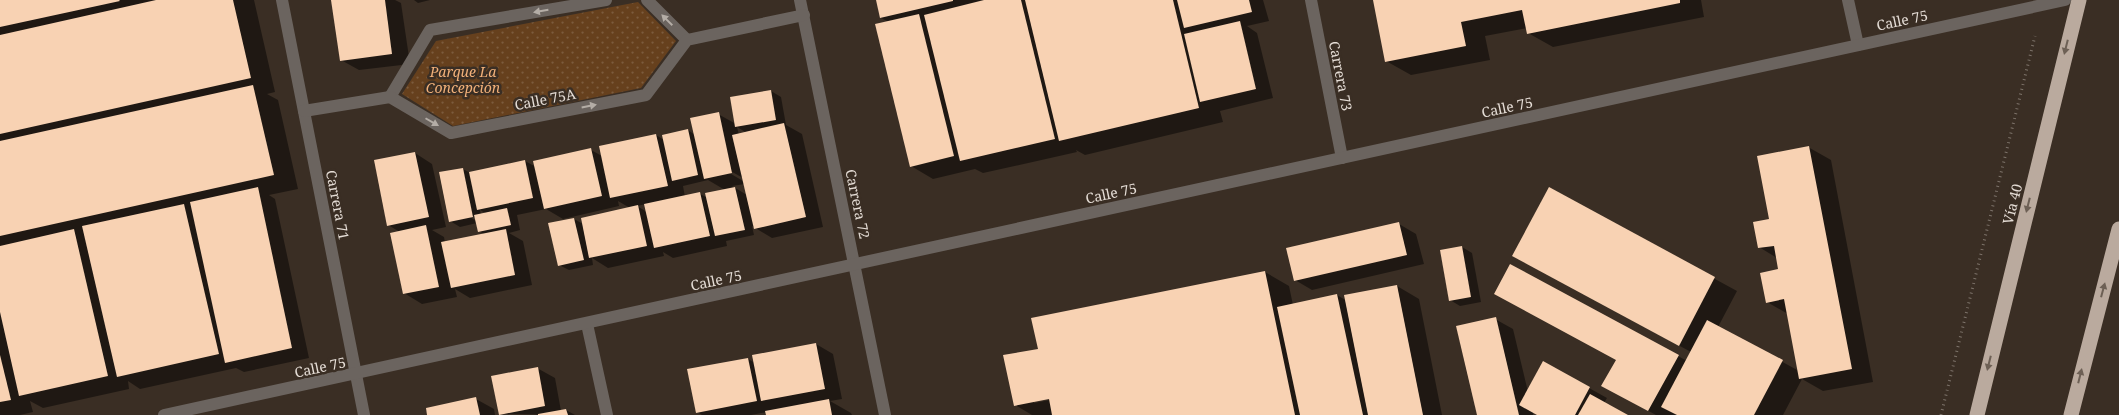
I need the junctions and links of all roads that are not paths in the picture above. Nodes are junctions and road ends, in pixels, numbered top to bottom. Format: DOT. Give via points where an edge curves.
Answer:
graph roads {
  1 [pos="282,0"];
  2 [pos="606,0"];
  3 [pos="647,0"];
  4 [pos="800,0"];
  5 [pos="1312,0"];
  6 [pos="1848,0"];
  7 [pos="2065,0"];
  8 [pos="2079,0"];
  9 [pos="804,15"];
  10 [pos="687,40"];
  11 [pos="1858,45"];
  12 [pos="390,97"];
  13 [pos="304,111"];
  14 [pos="1342,158"];
  15 [pos="2119,229"];
  16 [pos="855,265"];
  17 [pos="587,324"];
  18 [pos="356,374"];
  19 [pos="164,415"];
  20 [pos="364,415"];
  21 [pos="607,415"];
  22 [pos="885,415"];
  23 [pos="1977,415"];
  24 [pos="2071,415"];
  1 -- 13 [label="street, Carrera 71"];
  2 -- 12 [label="street, one-way" via="430,30"];
  10 -- 3 [label="street, one-way"];
  4 -- 9 [label="street, Carrera 72"];
  5 -- 14 [label="street, Carrera 73"];
  6 -- 11 [label="street"];
  7 -- 11 [label="street, Calle 75"];
  8 -- 23 [label="highway, Vía 40, one-way"];
  9 -- 10 [label="street"];
  9 -- 16 [label="street, Carrera 72"];
  12 -- 10 [label="street, Calle 75A, one-way" via="451,133 646,95"];
  11 -- 14 [label="street, Calle 75"];
  12 -- 13 [label="street"];
  13 -- 18 [label="street, Carrera 71"];
  14 -- 16 [label="street, Calle 75"];
  24 -- 15 [label="highway, one-way"];
  16 -- 17 [label="street, Calle 75"];
  16 -- 22 [label="street, Carrera 72"];
  17 -- 18 [label="street, Calle 75"];
  17 -- 21 [label="street"];
  18 -- 19 [label="street, Calle 75"];
  18 -- 20 [label="street, Carrera 71"];
}
